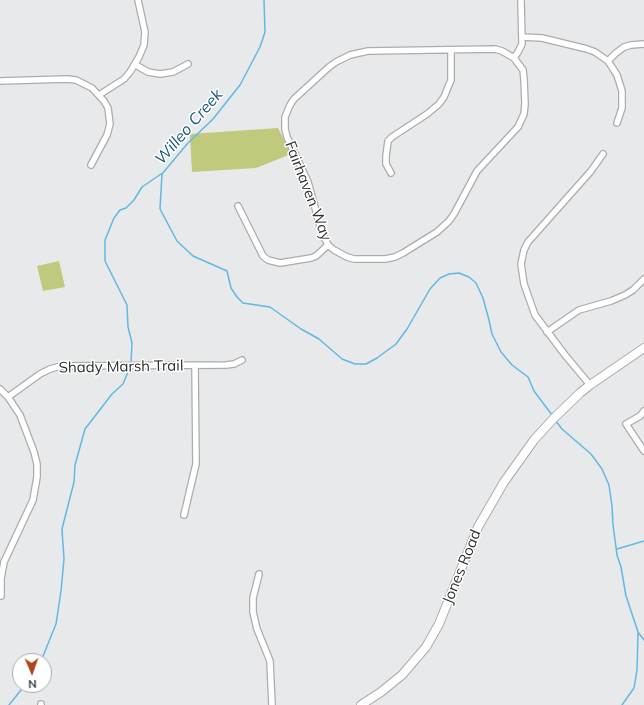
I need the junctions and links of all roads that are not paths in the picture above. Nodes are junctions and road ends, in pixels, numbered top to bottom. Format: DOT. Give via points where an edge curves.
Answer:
graph roads {
  1 [pos="138,0"];
  2 [pos="521,0"];
  3 [pos="522,37"];
  4 [pos="644,44"];
  5 [pos="451,50"];
  6 [pos="514,58"];
  7 [pos="608,61"];
  8 [pos="188,64"];
  9 [pos="136,65"];
  10 [pos="0,82"];
  11 [pos="99,95"];
  12 [pos="617,123"];
  13 [pos="603,154"];
  14 [pos="91,165"];
  15 [pos="391,173"];
  16 [pos="238,206"];
  17 [pos="328,245"];
  18 [pos="644,279"];
  19 [pos="548,332"];
  20 [pos="644,348"];
  21 [pos="242,360"];
  22 [pos="195,365"];
  23 [pos="590,385"];
  24 [pos="0,389"];
  25 [pos="8,398"];
  26 [pos="644,411"];
  27 [pos="644,451"];
  28 [pos="184,515"];
  29 [pos="259,574"];
  30 [pos="1,596"];
  31 [pos="272,705"];
  32 [pos="361,705"];
  1 -- 9 [label="street" via="145,39"];
  2 -- 3 [label="street"];
  3 -- 6 [label="street" via="520,48"];
  3 -- 7 [label="street" via="542,38 587,49"];
  4 -- 7 [label="street" via="624,47"];
  5 -- 6 [label="street, Fairhaven Way" via="495,49"];
  5 -- 15 [label="street" via="451,80 444,97 427,114 388,141 386,164"];
  5 -- 17 [label="street, Fairhaven Way" via="368,52 350,55 329,67 290,105 284,123 287,137 308,182 322,233"];
  6 -- 17 [label="street, Fairhaven Way" via="522,70 524,79 525,104 521,120 514,132 477,171 454,214 443,227 403,254 385,259 354,259 339,254"];
  7 -- 12 [label="street" via="620,81 622,91 622,108"];
  8 -- 9 [label="street" via="173,72 160,74 143,70"];
  9 -- 11 [label="street" via="124,79"];
  10 -- 11 [label="street" via="76,80 92,88"];
  11 -- 14 [label="street" via="108,108 110,124"];
  13 -- 19 [label="street" via="524,250 521,264 524,284 535,315"];
  16 -- 17 [label="street" via="263,256 268,260 280,263 312,258"];
  18 -- 19 [label="street" via="626,295 579,310"];
  19 -- 23 [label="street"];
  20 -- 23 [label="street, Jones Road"];
  21 -- 22 [label="street, Shady Marsh Trail" via="226,365"];
  22 -- 25 [label="street, Shady Marsh Trail" via="60,366 40,374"];
  22 -- 28 [label="street" via="196,464"];
  23 -- 32 [label="street, Jones Road" via="554,418 518,460 504,482 481,520 439,624 426,647 402,675"];
  24 -- 25 [label="street"];
  25 -- 30 [label="street" via="20,415 34,452 37,478 33,500 4,562"];
  26 -- 27 [label="street" via="626,424"];
  29 -- 31 [label="street" via="253,612 270,661"];
}
